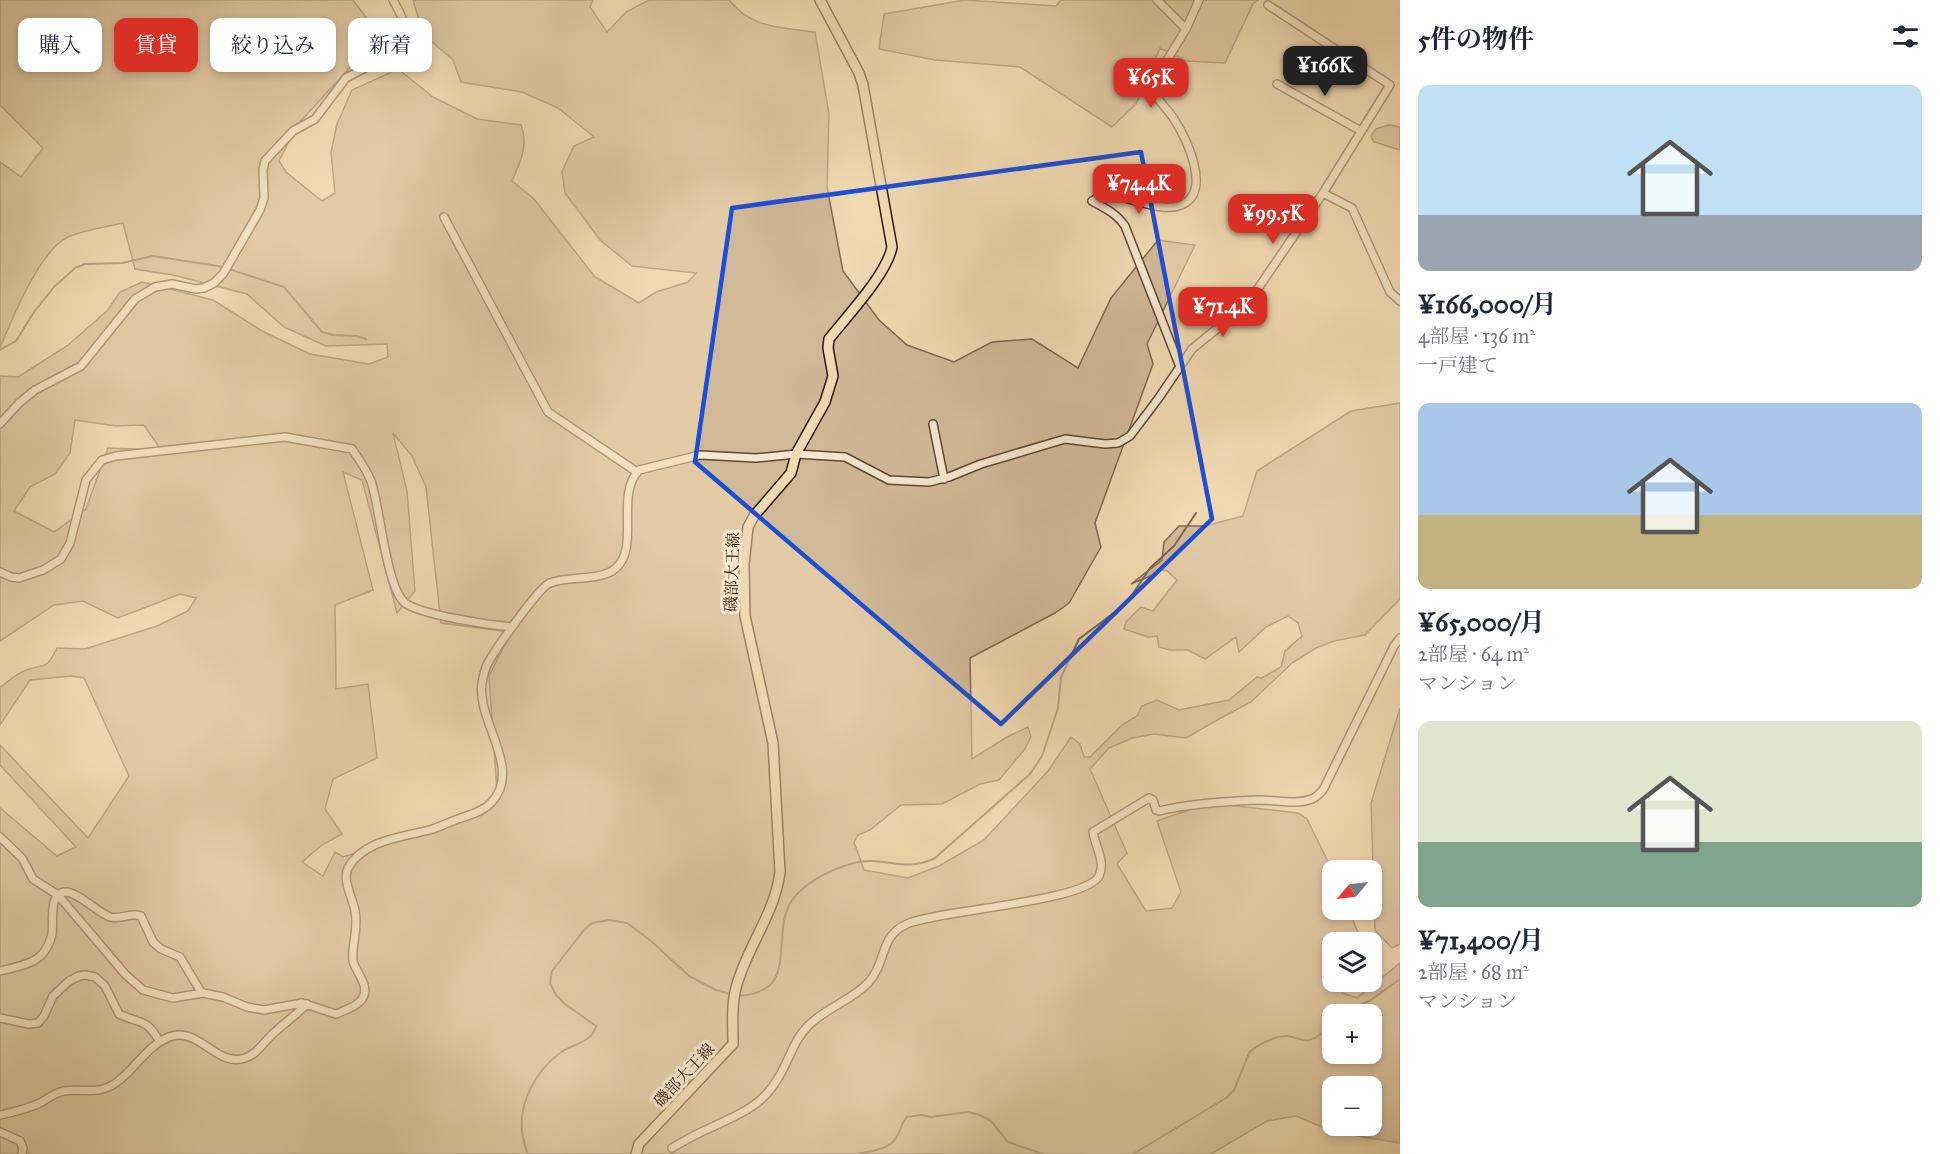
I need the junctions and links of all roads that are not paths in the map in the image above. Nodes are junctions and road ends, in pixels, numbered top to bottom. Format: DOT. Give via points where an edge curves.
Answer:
graph roads {
  1 [pos="393,0"];
  2 [pos="820,0"];
  3 [pos="1157,0"];
  4 [pos="1199,0"];
  5 [pos="1268,5"];
  6 [pos="1186,29"];
  7 [pos="1277,84"];
  8 [pos="1361,131"];
  9 [pos="1323,193"];
  10 [pos="444,217"];
  11 [pos="1400,301"];
  12 [pos="1180,367"];
  13 [pos="0,424"];
  14 [pos="933,424"];
  15 [pos="796,454"];
  16 [pos="637,472"];
  17 [pos="944,479"];
  18 [pos="0,572"];
  19 [pos="512,627"];
  20 [pos="1400,638"];
  21 [pos="0,837"];
  22 [pos="58,896"];
  23 [pos="0,971"];
  24 [pos="201,992"];
  25 [pos="307,1004"];
  26 [pos="0,1018"];
  27 [pos="159,1041"];
  28 [pos="0,1114"];
  29 [pos="0,1132"];
  30 [pos="672,1148"];
  31 [pos="22,1154"];
  32 [pos="636,1154"];
  1 -- 13 [label="street" via="405,24 393,52 346,78 315,119 293,132 265,162 260,210 223,274 204,288 172,284 155,287 135,299 81,366 35,390"];
  2 -- 15 [label="main road, 磯部大王線" via="863,85 892,247 882,272 830,339 832,376 825,402"];
  3 -- 6 [label="street"];
  4 -- 6 [label="street"];
  5 -- 8 [label="street" via="1390,85"];
  6 -- 12 [label="street" via="1152,85 1181,129 1190,151 1197,175 1192,197 1180,206 1154,206 1110,196 1092,201 1115,214 1125,226"];
  7 -- 8 [label="street"];
  8 -- 9 [label="street"];
  9 -- 11 [label="street" via="1352,208 1390,292"];
  9 -- 12 [label="street" via="1257,290 1192,349"];
  10 -- 16 [label="street" via="548,412"];
  12 -- 17 [label="street" via="1130,436 1118,443 1065,439"];
  14 -- 17 [label="street"];
  15 -- 16 [label="street" via="756,458 700,455"];
  15 -- 17 [label="street" via="845,457 889,480"];
  15 -- 32 [label="main road, 磯部大王線" via="791,473 748,527 744,564 745,616 773,743 780,872 776,892 734,995 733,1044 639,1144"];
  16 -- 19 [label="street" via="629,487 624,554 617,567 600,576 549,583"];
  18 -- 19 [label="street" via="20,578 61,559 70,543 86,480 102,460 285,437 352,449 370,480 401,599 428,612"];
  19 -- 25 [label="street" via="488,664 482,682 483,704 503,775 495,796 475,814 384,842 354,860 346,874 357,926 353,960 366,993 357,1004 336,1014"];
  20 -- 30 [label="street" via="1323,790 1314,799 1236,801 1159,811 1149,798 1093,832 1101,869 1096,879 1082,888 901,927 887,940 873,978 810,1024 777,1080 755,1106"];
  21 -- 22 [label="street" via="22,858 33,879"];
  22 -- 23 [label="street" via="52,934 41,956"];
  22 -- 24 [label="street" via="137,985 168,998"];
  22 -- 24 [label="street" via="66,892 111,917 140,915 153,942 180,957"];
  24 -- 25 [label="street" via="257,1010"];
  25 -- 27 [label="street" via="243,1059 224,1057 185,1035"];
  26 -- 27 [label="street" via="38,1023 53,996 69,981 85,975 105,986 119,1014 148,1025"];
  27 -- 28 [label="street" via="111,1086 92,1092 60,1092 13,1113"];
  29 -- 31 [label="street" via="20,1141"];
}
